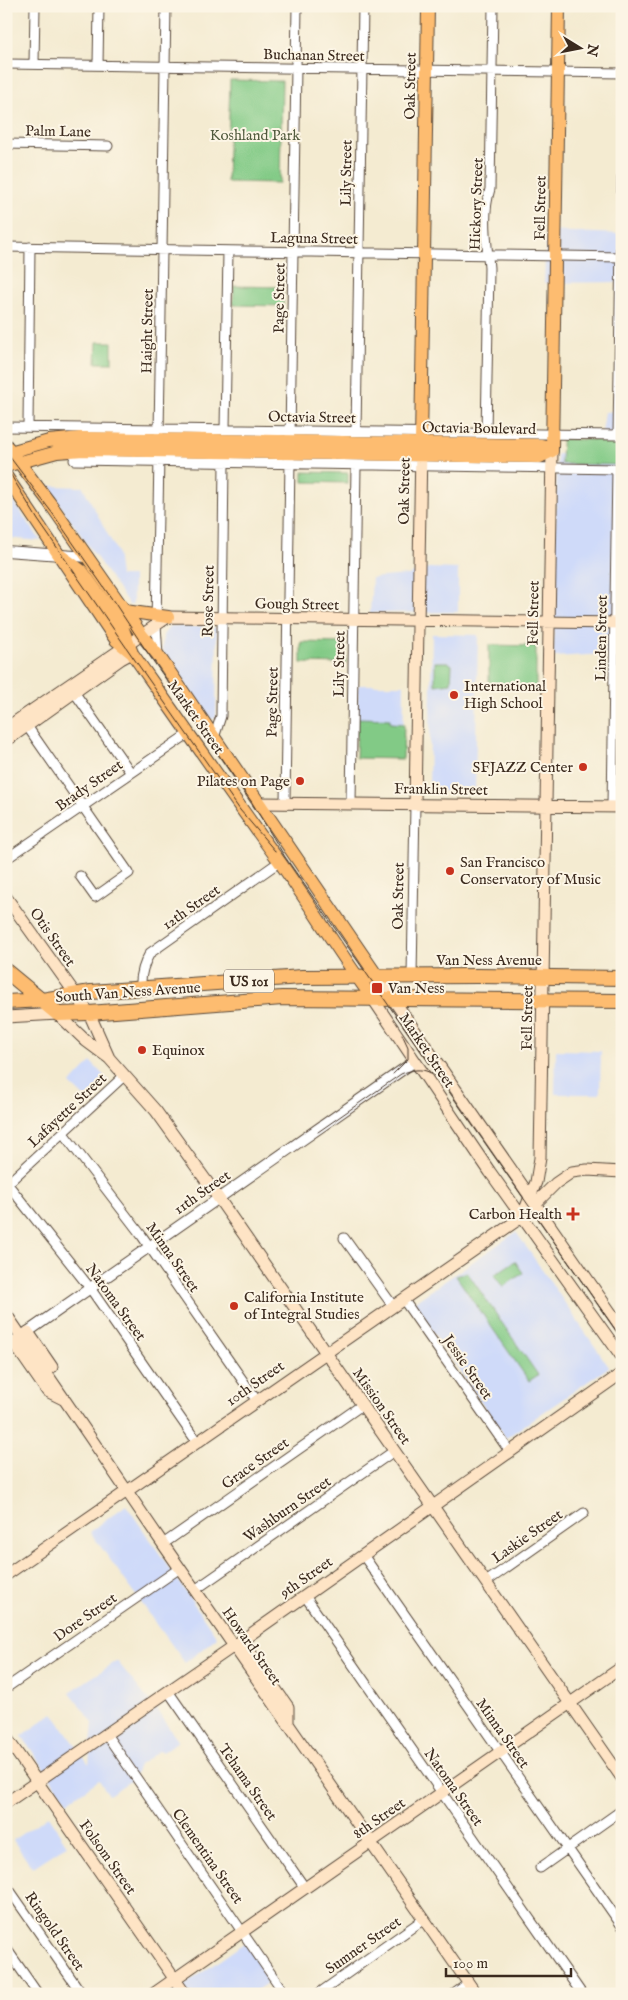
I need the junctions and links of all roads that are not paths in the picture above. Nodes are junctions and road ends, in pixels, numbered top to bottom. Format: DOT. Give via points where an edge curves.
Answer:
graph roads {
  1 [pos="35,6"];
  2 [pos="99,6"];
  3 [pos="166,6"];
  4 [pos="297,6"];
  5 [pos="362,6"];
  6 [pos="428,6"];
  7 [pos="494,6"];
  8 [pos="559,6"];
  9 [pos="6,64"];
  10 [pos="34,64"];
  11 [pos="98,65"];
  12 [pos="164,66"];
  13 [pos="296,68"];
  14 [pos="362,69"];
  15 [pos="427,70"];
  16 [pos="492,71"];
  17 [pos="558,72"];
  18 [pos="622,74"];
  19 [pos="6,144"];
  20 [pos="108,146"];
  21 [pos="622,177"];
  22 [pos="6,247"];
  23 [pos="30,247"];
  24 [pos="162,250"];
  25 [pos="228,250"];
  26 [pos="293,251"];
  27 [pos="359,252"];
  28 [pos="424,253"];
  29 [pos="488,254"];
  30 [pos="555,256"];
  31 [pos="621,256"];
  32 [pos="28,426"];
  33 [pos="6,427"];
  34 [pos="225,429"];
  35 [pos="356,431"];
  36 [pos="486,433"];
  37 [pos="552,434"];
  38 [pos="159,445"];
  39 [pos="290,447"];
  40 [pos="421,449"];
  41 [pos="8,450"];
  42 [pos="552,451"];
  43 [pos="57,452"];
  44 [pos="74,460"];
  45 [pos="224,463"];
  46 [pos="12,464"];
  47 [pos="356,465"];
  48 [pos="552,468"];
  49 [pos="617,469"];
  50 [pos="6,476"];
  51 [pos="6,550"];
  52 [pos="60,555"];
  53 [pos="88,558"];
  54 [pos="125,611"];
  55 [pos="222,618"];
  56 [pos="160,619"];
  57 [pos="288,619"];
  58 [pos="353,620"];
  59 [pos="418,620"];
  60 [pos="550,622"];
  61 [pos="618,623"];
  62 [pos="141,634"];
  63 [pos="131,651"];
  64 [pos="158,655"];
  65 [pos="72,688"];
  66 [pos="27,726"];
  67 [pos="206,726"];
  68 [pos="6,728"];
  69 [pos="188,734"];
  70 [pos="214,738"];
  71 [pos="6,741"];
  72 [pos="131,773"];
  73 [pos="259,802"];
  74 [pos="284,802"];
  75 [pos="351,803"];
  76 [pos="415,804"];
  77 [pos="547,806"];
  78 [pos="83,807"];
  79 [pos="617,807"];
  80 [pos="6,859"];
  81 [pos="279,862"];
  82 [pos="80,876"];
  83 [pos="6,897"];
  84 [pos="6,971"];
  85 [pos="356,976"];
  86 [pos="377,976"];
  87 [pos="412,976"];
  88 [pos="544,977"];
  89 [pos="622,978"];
  90 [pos="141,988"];
  91 [pos="75,995"];
  92 [pos="373,999"];
  93 [pos="393,999"];
  94 [pos="544,999"];
  95 [pos="42,1000"];
  96 [pos="622,1000"];
  97 [pos="6,1002"];
  98 [pos="89,1013"];
  99 [pos="58,1014"];
  100 [pos="6,1017"];
  101 [pos="109,1058"];
  102 [pos="415,1061"];
  103 [pos="124,1075"];
  104 [pos="62,1133"];
  105 [pos="622,1172"];
  106 [pos="7,1184"];
  107 [pos="219,1198"];
  108 [pos="532,1202"];
  109 [pos="522,1217"];
  110 [pos="344,1238"];
  111 [pos="150,1247"];
  112 [pos="90,1288"];
  113 [pos="403,1299"];
  114 [pos="393,1306"];
  115 [pos="6,1314"];
  116 [pos="622,1329"];
  117 [pos="17,1340"];
  118 [pos="325,1352"];
  119 [pos="622,1357"];
  120 [pos="622,1373"];
  121 [pos="257,1401"];
  122 [pos="362,1405"];
  123 [pos="198,1442"];
  124 [pos="394,1451"];
  125 [pos="510,1452"];
  126 [pos="128,1490"];
  127 [pos="432,1506"];
  128 [pos="584,1513"];
  129 [pos="163,1544"];
  130 [pos="363,1555"];
  131 [pos="180,1568"];
  132 [pos="6,1575"];
  133 [pos="486,1582"];
  134 [pos="195,1590"];
  135 [pos="305,1596"];
  136 [pos="238,1643"];
  137 [pos="622,1667"];
  138 [pos="6,1688"];
  139 [pos="168,1691"];
  140 [pos="570,1703"];
  141 [pos="106,1734"];
  142 [pos="6,1737"];
  143 [pos="500,1752"];
  144 [pos="622,1778"];
  145 [pos="37,1782"];
  146 [pos="441,1793"];
  147 [pos="6,1803"];
  148 [pos="622,1810"];
  149 [pos="370,1842"];
  150 [pos="567,1848"];
  151 [pos="540,1868"];
  152 [pos="6,1885"];
  153 [pos="305,1888"];
  154 [pos="424,1919"];
  155 [pos="622,1926"];
  156 [pos="243,1931"];
  157 [pos="6,1948"];
  158 [pos="174,1979"];
  159 [pos="469,1983"];
  160 [pos="38,1994"];
  161 [pos="82,1994"];
  162 [pos="153,1994"];
  163 [pos="185,1994"];
  164 [pos="286,1994"];
  165 [pos="318,1994"];
  166 [pos="454,1994"];
  167 [pos="476,1994"];
  168 [pos="582,1994"];
  1 -- 10 [label="street"];
  2 -- 11 [label="street"];
  3 -- 12 [label="street, Haight Street"];
  4 -- 13 [label="street, Page Street"];
  5 -- 14 [label="street, Lily Street"];
  6 -- 15 [label="main road, Oak Street"];
  7 -- 16 [label="street, Hickory Street"];
  8 -- 17 [label="main road, Fell Street"];
  9 -- 10 [label="street, Buchanan Street"];
  10 -- 11 [label="street, Buchanan Street"];
  11 -- 12 [label="street, Buchanan Street"];
  12 -- 13 [label="street, Buchanan Street"];
  12 -- 24 [label="street, Haight Street"];
  13 -- 14 [label="street, Buchanan Street"];
  13 -- 26 [label="street, Page Street"];
  14 -- 15 [label="street, Buchanan Street"];
  14 -- 27 [label="street, Lily Street"];
  15 -- 16 [label="street, Buchanan Street"];
  15 -- 28 [label="main road, Oak Street"];
  16 -- 17 [label="street, Buchanan Street"];
  16 -- 29 [label="street, Hickory Street"];
  17 -- 18 [label="street, Buchanan Street"];
  17 -- 30 [label="main road, Fell Street"];
  19 -- 20 [label="street, Palm Lane"];
  21 -- 31 [label="street"];
  22 -- 23 [label="street, Laguna Street"];
  23 -- 24 [label="street, Laguna Street"];
  23 -- 32 [label="street"];
  24 -- 25 [label="street, Laguna Street"];
  24 -- 38 [label="street, Haight Street"];
  25 -- 26 [label="street, Laguna Street"];
  25 -- 34 [label="street"];
  26 -- 27 [label="street, Laguna Street"];
  26 -- 39 [label="street, Page Street"];
  27 -- 28 [label="street, Laguna Street"];
  27 -- 35 [label="street, Lily Street"];
  28 -- 29 [label="street, Laguna Street"];
  28 -- 40 [label="main road, Oak Street"];
  29 -- 30 [label="street, Laguna Street"];
  29 -- 36 [label="street, Hickory Street"];
  30 -- 31 [label="street, Laguna Street"];
  30 -- 37 [label="main road, Fell Street"];
  31 -- 37 [label="street, Octavia Street" via="618,435"];
  32 -- 33 [label="street, Octavia Street"];
  32 -- 38 [label="street, Octavia Street"];
  34 -- 38 [label="street, Octavia Street"];
  34 -- 39 [label="street, Octavia Street"];
  35 -- 39 [label="street, Octavia Street"];
  35 -- 40 [label="street, Octavia Street"];
  36 -- 37 [label="street, Octavia Street"];
  36 -- 40 [label="street, Octavia Street"];
  37 -- 42 [label="main road, Fell Street"];
  38 -- 39 [label="main road, Octavia Boulevard"];
  38 -- 41 [label="main road, Octavia Boulevard" via="66,439"];
  38 -- 43 [label="main road, Octavia Boulevard"];
  38 -- 44 [label="street, Octavia Street"];
  38 -- 45 [label="street, Octavia Street"];
  38 -- 56 [label="street, Haight Street"];
  39 -- 40 [label="main road, Octavia Boulevard"];
  39 -- 45 [label="street, Octavia Street"];
  39 -- 47 [label="street, Octavia Street"];
  39 -- 57 [label="street, Page Street"];
  40 -- 42 [label="main road, Octavia Boulevard" via="540,445"];
  40 -- 47 [label="street, Octavia Street"];
  40 -- 48 [label="street, Octavia Street"];
  40 -- 59 [label="main road, Oak Street"];
  41 -- 46 [label="main road, Market Street"];
  42 -- 48 [label="main road, Fell Street"];
  43 -- 44 [label="main road"];
  43 -- 46 [label="main road, Octavia Boulevard"];
  45 -- 55 [label="street, Rose Street"];
  46 -- 53 [label="main road, Market Street" via="44,494"];
  47 -- 58 [label="street, Lily Street"];
  48 -- 49 [label="street, Octavia Street"];
  48 -- 60 [label="main road, Fell Street"];
  49 -- 61 [label="street, Linden Street"];
  50 -- 52 [label="main road, Market Street"];
  51 -- 52 [label="street"];
  52 -- 53 [label="street"];
  52 -- 63 [label="main road, Market Street" via="72,578 111,633"];
  53 -- 54 [label="main road, Market Street"];
  54 -- 56 [label="main road"];
  54 -- 62 [label="main road, Market Street"];
  55 -- 56 [label="main road, Gough Street"];
  55 -- 57 [label="main road, Gough Street"];
  55 -- 70 [label="street, Rose Street" via="221,716"];
  56 -- 62 [label="main road"];
  56 -- 64 [label="street, Haight Street"];
  57 -- 58 [label="main road, Gough Street"];
  57 -- 74 [label="street, Page Street"];
  58 -- 59 [label="main road, Gough Street"];
  58 -- 75 [label="street, Lily Street"];
  59 -- 60 [label="main road, Gough Street"];
  59 -- 76 [label="main road, Oak Street"];
  60 -- 61 [label="main road, Gough Street"];
  60 -- 77 [label="main road, Fell Street"];
  61 -- 79 [label="street, Linden Street"];
  62 -- 63 [label="main road"];
  62 -- 64 [label="main road, Market Street"];
  62 -- 67 [label="main road, Market Street" via="152,658 178,695"];
  63 -- 65 [label="main road"];
  63 -- 69 [label="main road, Market Street"];
  63 -- 73 [label="main road, Market Street" via="155,674 240,795"];
  64 -- 67 [label="main road, Market Street"];
  65 -- 66 [label="main road"];
  65 -- 68 [label="main road"];
  65 -- 72 [label="street"];
  66 -- 71 [label="main road"];
  66 -- 78 [label="street"];
  67 -- 70 [label="main road, Market Street"];
  69 -- 72 [label="street, Brady Street"];
  69 -- 81 [label="main road, Market Street"];
  70 -- 73 [label="main road, Market Street"];
  72 -- 78 [label="street, Brady Street"];
  73 -- 74 [label="main road, Franklin Street"];
  73 -- 86 [label="main road, Market Street"];
  74 -- 75 [label="main road, Franklin Street"];
  75 -- 76 [label="main road, Franklin Street"];
  76 -- 77 [label="main road, Franklin Street"];
  76 -- 87 [label="street, Oak Street"];
  77 -- 79 [label="main road, Franklin Street"];
  77 -- 88 [label="main road, Fell Street"];
  78 -- 80 [label="street, Brady Street"];
  78 -- 82 [label="street" via="129,873 95,898"];
  81 -- 85 [label="main road, Market Street"];
  81 -- 90 [label="street, 12th Street" via="150,953 143,964"];
  83 -- 91 [label="main road, Otis Street"];
  84 -- 95 [label="highway, Mission Street"];
  85 -- 86 [label="highway, Van Ness Avenue / US 101"];
  85 -- 90 [label="highway, South Van Ness Avenue / US 101"];
  85 -- 92 [label="main road, Market Street"];
  86 -- 87 [label="highway, Van Ness Avenue / US 101"];
  86 -- 93 [label="main road, Market Street"];
  87 -- 88 [label="highway, Van Ness Avenue / US 101"];
  88 -- 89 [label="highway, Van Ness Avenue / US 101"];
  88 -- 94 [label="main road, Fell Street"];
  90 -- 91 [label="highway, South Van Ness Avenue / US 101"];
  91 -- 95 [label="highway, South Van Ness Avenue / US 101"];
  91 -- 98 [label="main road, Mission Street"];
  92 -- 93 [label="highway, US 101"];
  92 -- 98 [label="highway, South Van Ness Avenue / US 101" via="282,998"];
  92 -- 102 [label="main road, Market Street"];
  93 -- 94 [label="highway, US 101"];
  93 -- 108 [label="main road, Market Street"];
  94 -- 96 [label="highway, US 101"];
  94 -- 108 [label="main road, Fell Street" via="540,1158"];
  95 -- 97 [label="highway, South Van Ness Avenue / US 101"];
  95 -- 99 [label="highway, Mission Street"];
  98 -- 99 [label="highway, South Van Ness Avenue / US 101"];
  98 -- 101 [label="main road, Mission Street"];
  99 -- 100 [label="main road, South Van Ness Avenue"];
  99 -- 101 [label="main road, Mission Street"];
  101 -- 103 [label="main road, Mission Street"];
  102 -- 107 [label="street, 11th Street"];
  102 -- 109 [label="main road, Market Street"];
  103 -- 104 [label="street, Lafayette Street"];
  103 -- 107 [label="main road, Mission Street" via="168,1127"];
  104 -- 106 [label="street, Lafayette Street"];
  104 -- 111 [label="street, Minna Street"];
  105 -- 108 [label="main road, 10th Street" via="572,1172"];
  106 -- 112 [label="street, Natoma Street"];
  107 -- 111 [label="street, 11th Street"];
  107 -- 118 [label="main road, Mission Street"];
  108 -- 109 [label="main road, 10th Street"];
  108 -- 116 [label="main road, Market Street"];
  109 -- 113 [label="main road, 10th Street"];
  109 -- 119 [label="main road, Market Street"];
  110 -- 114 [label="street"];
  111 -- 112 [label="street, 11th Street"];
  111 -- 121 [label="street, Minna Street"];
  112 -- 117 [label="street, 11th Street"];
  112 -- 123 [label="street, Natoma Street"];
  113 -- 114 [label="main road, 10th Street"];
  113 -- 125 [label="street, Jessie Street"];
  114 -- 118 [label="main road, 10th Street"];
  115 -- 117 [label="main road, Howard Street"];
  117 -- 126 [label="main road, Howard Street" via="65,1400"];
  118 -- 121 [label="main road, 10th Street"];
  118 -- 122 [label="main road, Mission Street"];
  120 -- 125 [label="main road, 9th Street"];
  121 -- 123 [label="main road, 10th Street"];
  122 -- 124 [label="main road, Mission Street"];
  122 -- 129 [label="street, Grace Street"];
  123 -- 126 [label="main road, 10th Street"];
  124 -- 127 [label="main road, Mission Street"];
  124 -- 134 [label="street, Washburn Street"];
  125 -- 127 [label="main road, 9th Street"];
  126 -- 129 [label="main road, Howard Street"];
  126 -- 132 [label="main road, 10th Street"];
  127 -- 130 [label="main road, 9th Street"];
  127 -- 133 [label="main road, Mission Street"];
  128 -- 133 [label="street, Laskie Street"];
  129 -- 131 [label="main road, Howard Street"];
  130 -- 135 [label="main road, 9th Street"];
  130 -- 143 [label="street, Minna Street"];
  131 -- 134 [label="main road, Howard Street"];
  131 -- 138 [label="street, Dore Street"];
  133 -- 140 [label="main road, Mission Street"];
  134 -- 136 [label="main road, Howard Street"];
  135 -- 136 [label="main road, 9th Street"];
  135 -- 146 [label="street, Natoma Street"];
  136 -- 139 [label="main road, 9th Street"];
  136 -- 149 [label="main road, Howard Street" via="288,1725"];
  137 -- 140 [label="main road, 8th Street"];
  139 -- 141 [label="main road, 9th Street"];
  139 -- 153 [label="street, Tehama Street"];
  140 -- 143 [label="main road, 8th Street"];
  140 -- 144 [label="main road, Mission Street"];
  141 -- 145 [label="main road, 9th Street"];
  141 -- 156 [label="street, Clementina Street"];
  142 -- 145 [label="main road, Folsom Street"];
  143 -- 146 [label="main road, 8th Street"];
  143 -- 150 [label="street, Minna Street"];
  145 -- 147 [label="main road, 9th Street"];
  145 -- 158 [label="main road, Folsom Street"];
  146 -- 149 [label="main road, 8th Street"];
  146 -- 168 [label="street, Natoma Street"];
  148 -- 150 [label="street"];
  149 -- 153 [label="main road, 8th Street"];
  149 -- 154 [label="main road, Howard Street"];
  150 -- 151 [label="street"];
  150 -- 155 [label="street, Minna Street"];
  152 -- 161 [label="street, Ringold Street"];
  153 -- 156 [label="main road, 8th Street"];
  154 -- 159 [label="main road, Howard Street"];
  154 -- 165 [label="street, Sumner Street"];
  156 -- 158 [label="main road, 8th Street"];
  156 -- 164 [label="street, Clementina Street"];
  157 -- 160 [label="street"];
  158 -- 162 [label="main road, 8th Street"];
  158 -- 163 [label="main road, Folsom Street"];
  159 -- 166 [label="street"];
  159 -- 167 [label="main road, Howard Street"];
}
